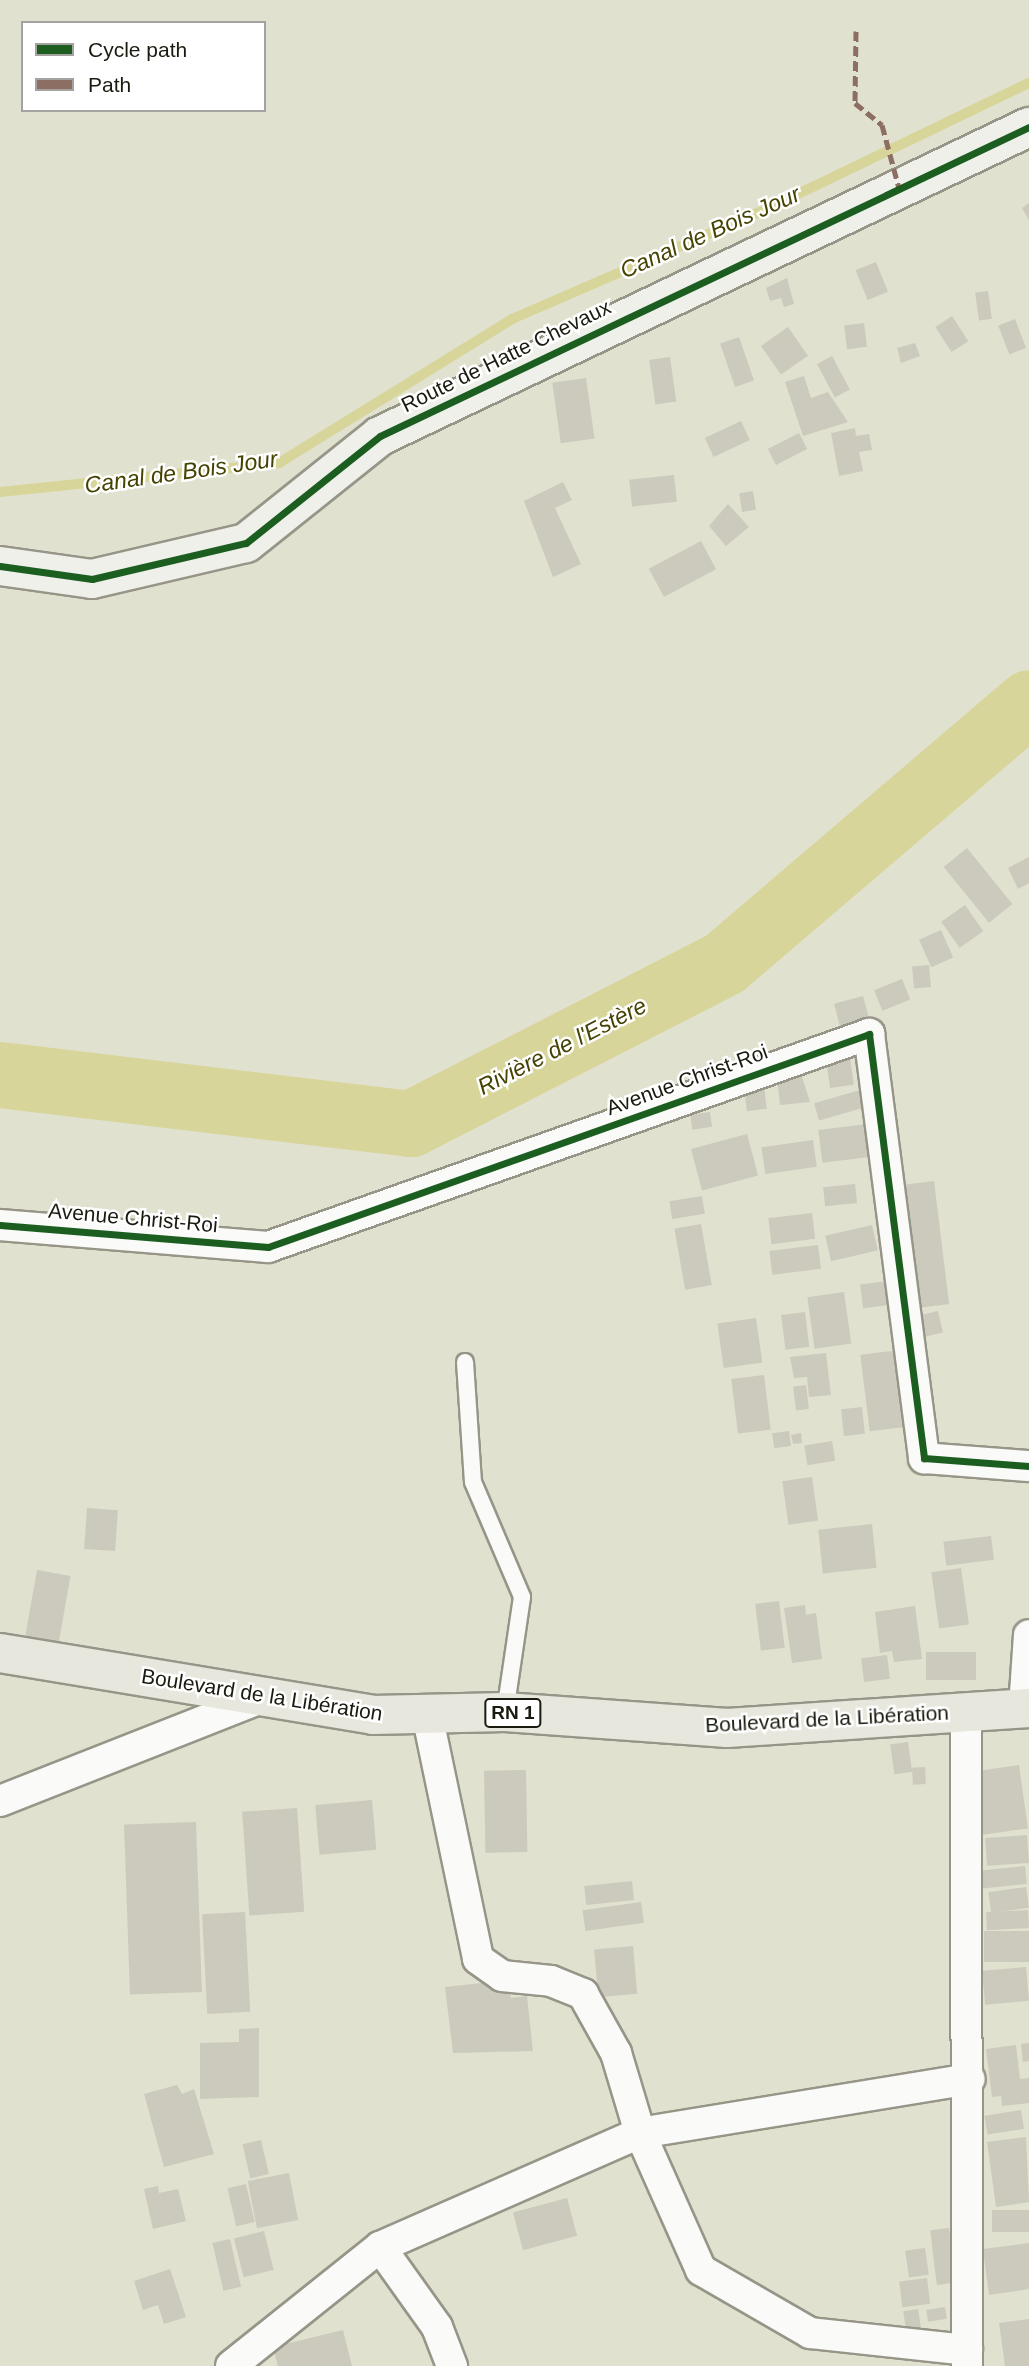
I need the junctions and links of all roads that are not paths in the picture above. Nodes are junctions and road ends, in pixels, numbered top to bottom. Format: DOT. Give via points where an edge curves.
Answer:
graph roads {
  1 [pos="1029,127"];
  2 [pos="0,566"];
  3 [pos="0,1225"];
  4 [pos="465,1362"];
  5 [pos="1029,1466"];
  6 [pos="1029,1635"];
  7 [pos="0,1653"];
  8 [pos="262,1698"];
  9 [pos="1027,1709"];
  10 [pos="506,1712"];
  11 [pos="966,1712"];
  12 [pos="427,1714"];
  13 [pos="0,1801"];
  14 [pos="970,2079"];
  15 [pos="640,2133"];
  16 [pos="380,2247"];
  17 [pos="967,2358"];
  18 [pos="231,2366"];
  19 [pos="452,2366"];
  1 -- 2 [label="street, Route de Hatte Chevaux" via="380,436 246,543 92,579"];
  3 -- 5 [label="street, Avenue Christ-Roi" via="268,1247 869,1034 924,1458"];
  4 -- 10 [label="lane" via="473,1482 522,1597"];
  6 -- 9 [label="street"];
  7 -- 8 [label="main road, Boulevard de la Libération / RN 1"];
  8 -- 12 [label="main road, Boulevard de la Libération / RN 1" via="373,1715"];
  8 -- 13 [label="street"];
  9 -- 11 [label="main road, Boulevard de la Libération / RN 1"];
  10 -- 11 [label="main road, Boulevard de la Libération / RN 1" via="727,1728"];
  10 -- 12 [label="main road, Boulevard de la Libération / RN 1"];
  11 -- 14 [label="street"];
  12 -- 15 [label="street" via="478,1959 502,1976 551,1981 583,1994 616,2053"];
  14 -- 15 [label="street"];
  14 -- 17 [label="street"];
  15 -- 16 [label="street"];
  15 -- 17 [label="street" via="701,2270 810,2333"];
  16 -- 18 [label="street"];
  16 -- 19 [label="street" via="437,2327"];
}
